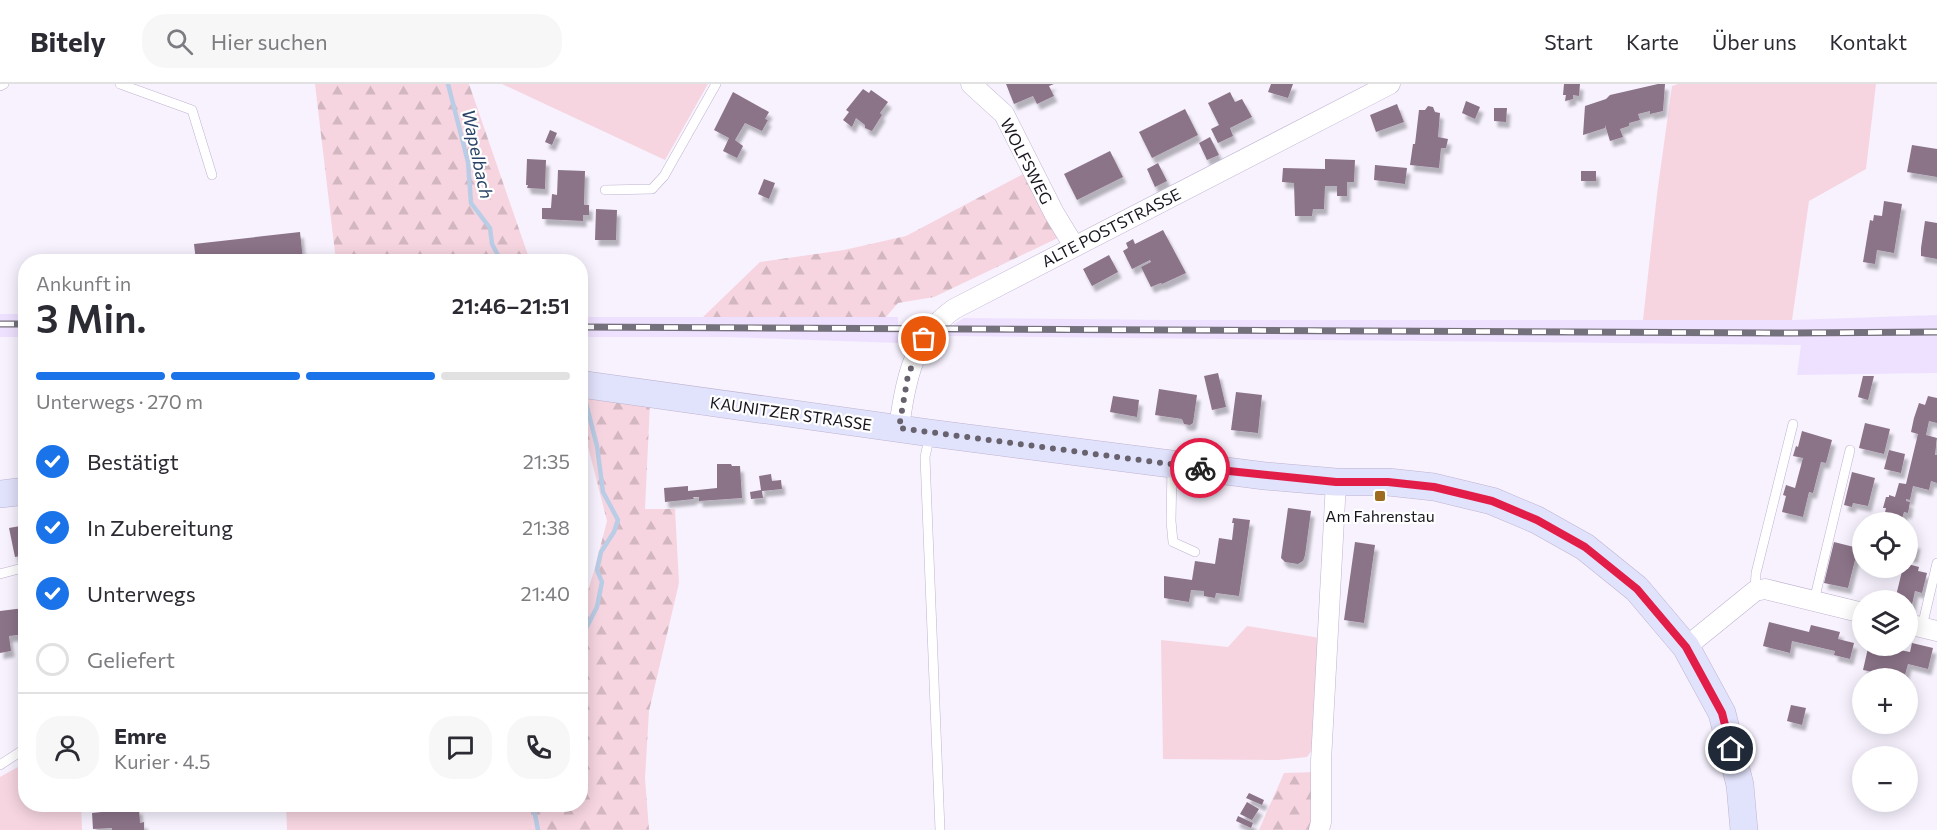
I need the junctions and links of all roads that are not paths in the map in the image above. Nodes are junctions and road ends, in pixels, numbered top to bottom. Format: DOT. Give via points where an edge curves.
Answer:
graph roads {
  1 [pos="4,84"];
  2 [pos="120,84"];
  3 [pos="716,84"];
  4 [pos="971,84"];
  5 [pos="1390,84"];
  6 [pos="0,86"];
  7 [pos="1369,89"];
  8 [pos="212,175"];
  9 [pos="605,190"];
  10 [pos="1074,246"];
  11 [pos="588,385"];
  12 [pos="1793,424"];
  13 [pos="899,428"];
  14 [pos="930,433"];
  15 [pos="1850,450"];
  16 [pos="1172,464"];
  17 [pos="1336,482"];
  18 [pos="18,492"];
  19 [pos="0,494"];
  20 [pos="1195,552"];
  21 [pos="1937,562"];
  22 [pos="18,569"];
  23 [pos="0,574"];
  24 [pos="1755,591"];
  25 [pos="1814,601"];
  26 [pos="1852,610"];
  27 [pos="1922,627"];
  28 [pos="1686,647"];
  29 [pos="18,753"];
  30 [pos="0,765"];
  31 [pos="940,830"];
  32 [pos="1319,830"];
  33 [pos="1744,830"];
  1 -- 6 [label="lane"];
  2 -- 8 [label="lane" via="192,110"];
  3 -- 9 [label="lane" via="664,176 652,189"];
  4 -- 10 [label="street, WOLFSWEG" via="1004,114"];
  5 -- 7 [label="street, ALTE POSTSTRASSE"];
  7 -- 10 [label="street, ALTE POSTSTRASSE"];
  10 -- 13 [label="street, ALTE POSTSTRASSE" via="940,319 924,339 908,375"];
  11 -- 13 [label="street, KAUNITZER STRASSE"];
  12 -- 24 [label="lane" via="1756,573"];
  13 -- 14 [label="street, KAUNITZER STRASSE"];
  14 -- 16 [label="street, KAUNITZER STRASSE"];
  14 -- 31 [label="lane" via="926,457"];
  15 -- 25 [label="lane"];
  16 -- 17 [label="street, KAUNITZER STRASSE"];
  16 -- 20 [label="lane" via="1173,542"];
  17 -- 28 [label="street, KAUNITZER STRASSE" via="1434,487 1492,501 1537,520 1585,547 1637,589"];
  17 -- 32 [label="street"];
  18 -- 19 [label="street"];
  21 -- 27 [label="lane"];
  22 -- 23 [label="lane"];
  24 -- 25 [label="street" via="1765,589"];
  24 -- 28 [label="street"];
  25 -- 26 [label="street"];
  28 -- 33 [label="street, KAUNITZER STRASSE" via="1722,713 1740,785"];
  29 -- 30 [label="lane"];
}
